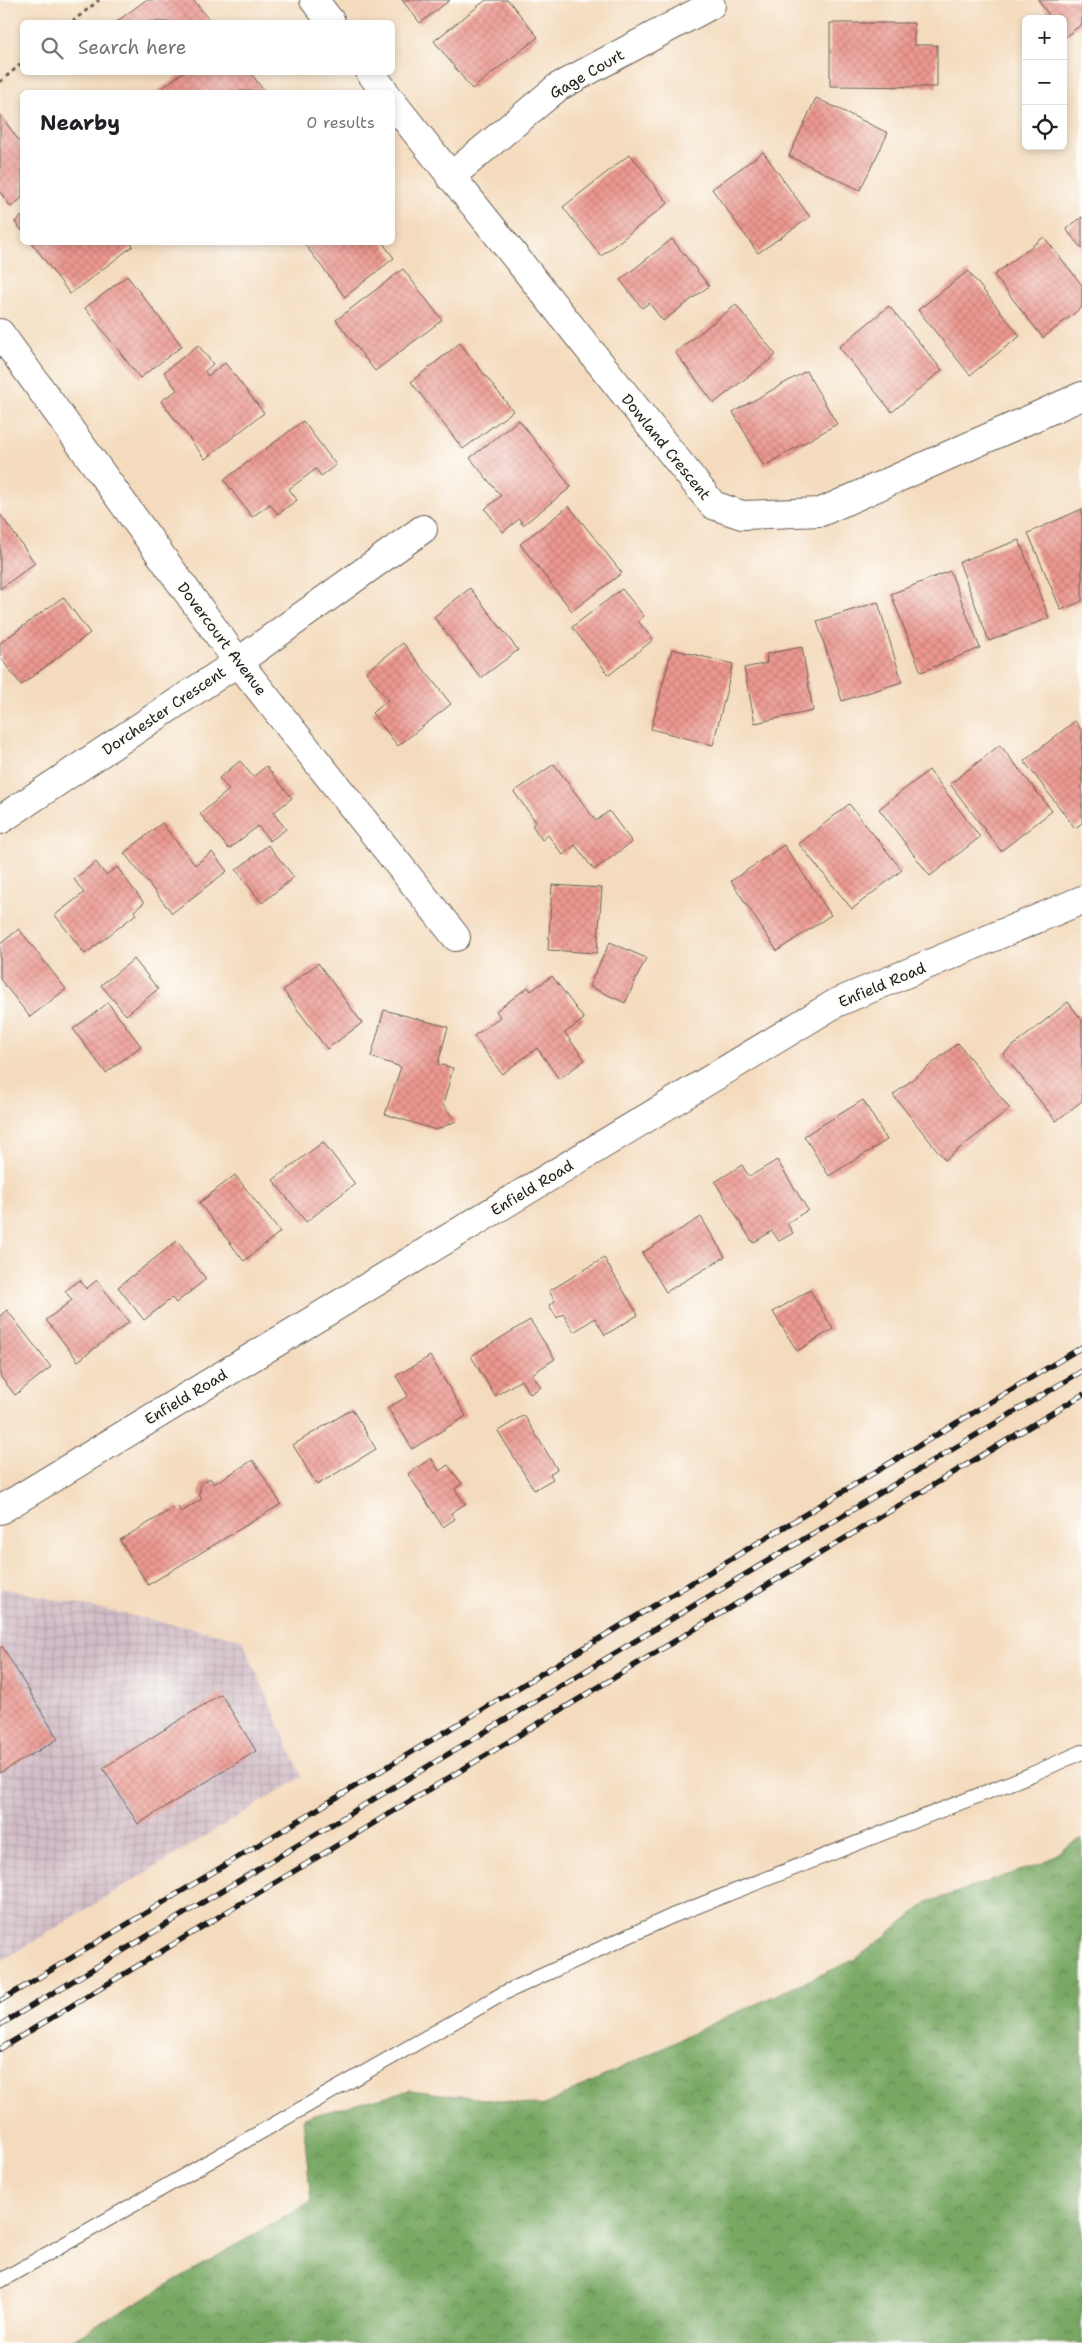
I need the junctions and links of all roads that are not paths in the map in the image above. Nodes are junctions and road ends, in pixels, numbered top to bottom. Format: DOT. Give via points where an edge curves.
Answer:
graph roads {
  1 [pos="314,0"];
  2 [pos="711,5"];
  3 [pos="329,20"];
  4 [pos="372,75"];
  5 [pos="384,90"];
  6 [pos="395,106"];
  7 [pos="450,177"];
  8 [pos="0,333"];
  9 [pos="1082,396"];
  10 [pos="423,529"];
  11 [pos="238,662"];
  12 [pos="0,820"];
  13 [pos="1082,900"];
  14 [pos="456,937"];
  15 [pos="0,1510"];
  16 [pos="1082,1752"];
  17 [pos="0,2281"];
  1 -- 3 [label="street"];
  2 -- 7 [label="street, Gage Court" via="558,87"];
  4 -- 5 [label="street"];
  6 -- 7 [label="street, Dowland Crescent"];
  7 -- 9 [label="street, Dowland Crescent" via="713,505 742,515 821,512"];
  8 -- 11 [label="street, Dovercourt Avenue"];
  10 -- 11 [label="street, Dorchester Crescent"];
  11 -- 12 [label="street, Dorchester Crescent"];
  11 -- 14 [label="street, Dovercourt Avenue"];
  13 -- 15 [label="street, Enfield Road" via="836,1004"];
  16 -- 17 [label="lane" via="672,1916 504,1993"];
}
